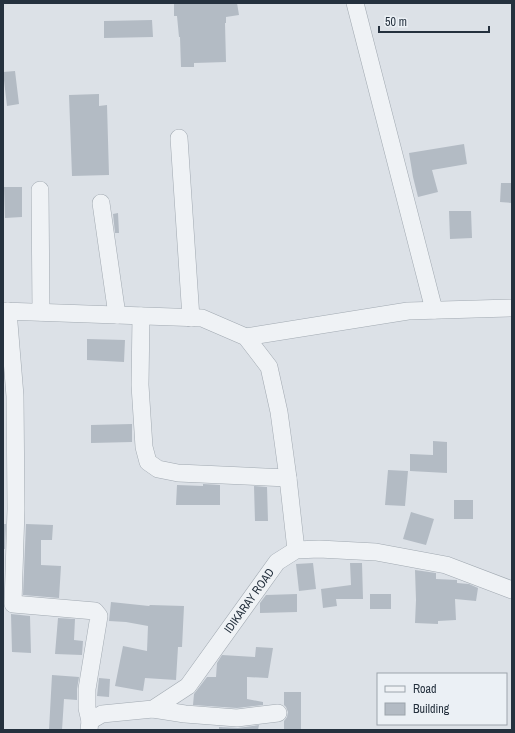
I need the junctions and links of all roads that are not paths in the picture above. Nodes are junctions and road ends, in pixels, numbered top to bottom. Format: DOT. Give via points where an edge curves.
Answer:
graph roads {
  1 [pos="355,3"];
  2 [pos="179,138"];
  3 [pos="40,190"];
  4 [pos="101,203"];
  5 [pos="512,308"];
  6 [pos="434,310"];
  7 [pos="6,311"];
  8 [pos="41,312"];
  9 [pos="117,315"];
  10 [pos="141,316"];
  11 [pos="191,318"];
  12 [pos="246,337"];
  13 [pos="288,478"];
  14 [pos="296,550"];
  15 [pos="512,590"];
  16 [pos="153,709"];
  17 [pos="278,714"];
  18 [pos="90,726"];
  1 -- 6 [label="street"];
  2 -- 11 [label="street"];
  3 -- 8 [label="street"];
  4 -- 9 [label="street"];
  5 -- 6 [label="street"];
  6 -- 12 [label="street" via="408,311"];
  7 -- 8 [label="street"];
  7 -- 18 [label="street" via="14,396 16,509 13,604 94,612 99,616 87,689"];
  8 -- 9 [label="street"];
  9 -- 10 [label="street"];
  10 -- 11 [label="street"];
  10 -- 13 [label="street" via="140,385 144,447 148,462 158,469 178,473"];
  11 -- 12 [label="street" via="202,318"];
  12 -- 13 [label="street" via="269,367 279,412"];
  13 -- 14 [label="street"];
  14 -- 15 [label="street, IDIKARAY ROAD" via="376,552 446,565"];
  14 -- 16 [label="street, IDIKARAY ROAD" via="277,562 188,686"];
  16 -- 17 [label="street" via="237,718"];
  16 -- 18 [label="street, IDIKARAY ROAD" via="102,714"];
}
